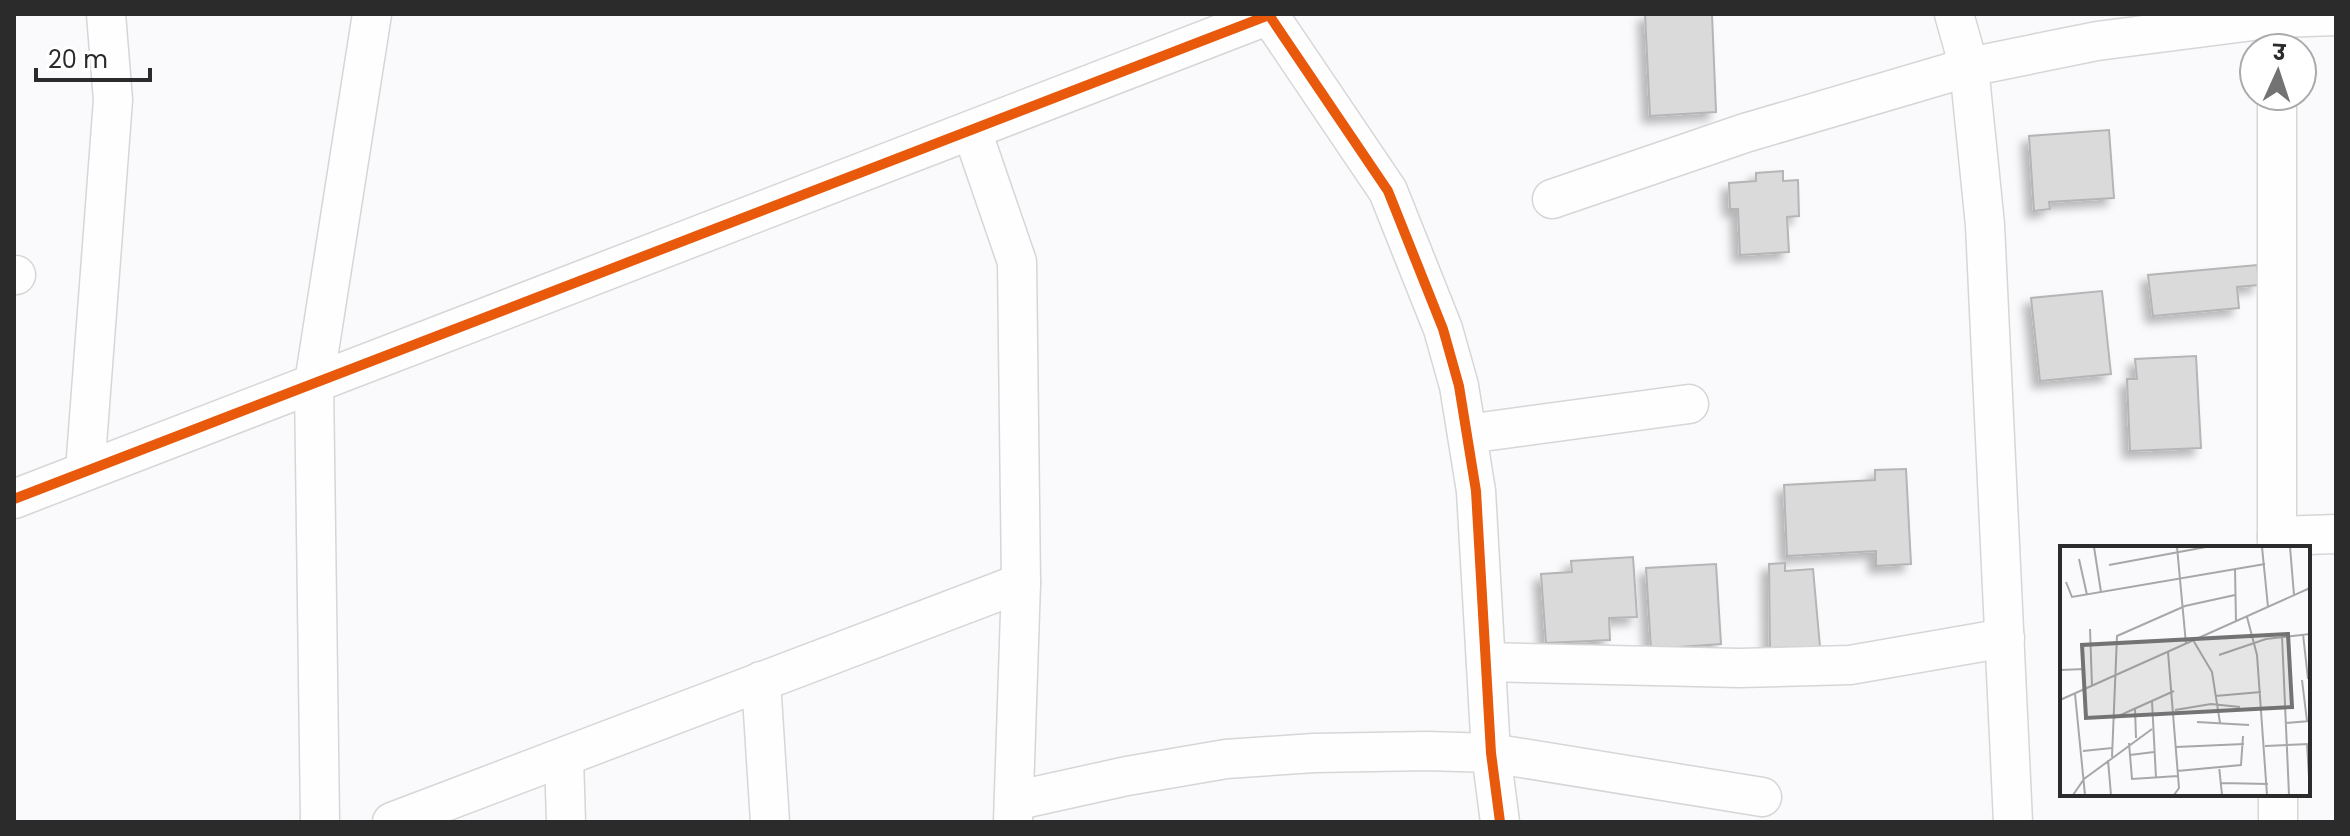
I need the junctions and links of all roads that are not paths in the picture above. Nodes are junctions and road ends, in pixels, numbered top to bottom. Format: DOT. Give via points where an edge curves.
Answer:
graph roads {
  1 [pos="106,14"];
  2 [pos="372,14"];
  3 [pos="1271,14"];
  4 [pos="1954,14"];
  5 [pos="2336,16"];
  6 [pos="1187,31"];
  7 [pos="2280,32"];
  8 [pos="2238,35"];
  9 [pos="1969,67"];
  10 [pos="2277,112"];
  11 [pos="972,131"];
  12 [pos="1552,199"];
  13 [pos="314,383"];
  14 [pos="1689,404"];
  15 [pos="1467,434"];
  16 [pos="85,471"];
  17 [pos="14,499"];
  18 [pos="2336,534"];
  19 [pos="2277,542"];
  20 [pos="1021,583"];
  21 [pos="2005,638"];
  22 [pos="1486,662"];
  23 [pos="761,681"];
  24 [pos="1491,753"];
  25 [pos="564,758"];
  26 [pos="2278,796"];
  27 [pos="1762,797"];
  28 [pos="1013,811"];
  29 [pos="320,822"];
  30 [pos="392,822"];
  31 [pos="566,822"];
  32 [pos="770,822"];
  33 [pos="1500,822"];
  34 [pos="2013,822"];
  35 [pos="2278,822"];
  1 -- 16 [label="street" via="113,100"];
  2 -- 13 [label="street"];
  3 -- 6 [label="street"];
  3 -- 15 [label="street" via="1388,191 1443,329"];
  4 -- 9 [label="street"];
  5 -- 7 [label="street"];
  6 -- 11 [label="street"];
  8 -- 9 [label="street" via="2097,41"];
  9 -- 12 [label="street" via="1745,133"];
  9 -- 21 [label="street" via="1985,225"];
  10 -- 19 [label="street"];
  11 -- 13 [label="street"];
  11 -- 20 [label="street" via="1017,262"];
  13 -- 16 [label="street"];
  13 -- 29 [label="street"];
  14 -- 15 [label="street"];
  15 -- 22 [label="street" via="1476,491"];
  16 -- 17 [label="street"];
  18 -- 19 [label="street"];
  20 -- 23 [label="street"];
  20 -- 28 [label="street"];
  21 -- 22 [label="street" via="1850,665"];
  21 -- 34 [label="street"];
  22 -- 24 [label="street"];
  23 -- 25 [label="street"];
  23 -- 32 [label="street"];
  24 -- 27 [label="street"];
  24 -- 28 [label="street" via="1226,759 1127,776"];
  24 -- 33 [label="street"];
  25 -- 30 [label="street"];
  25 -- 31 [label="street"];
  26 -- 35 [label="street"];
}
